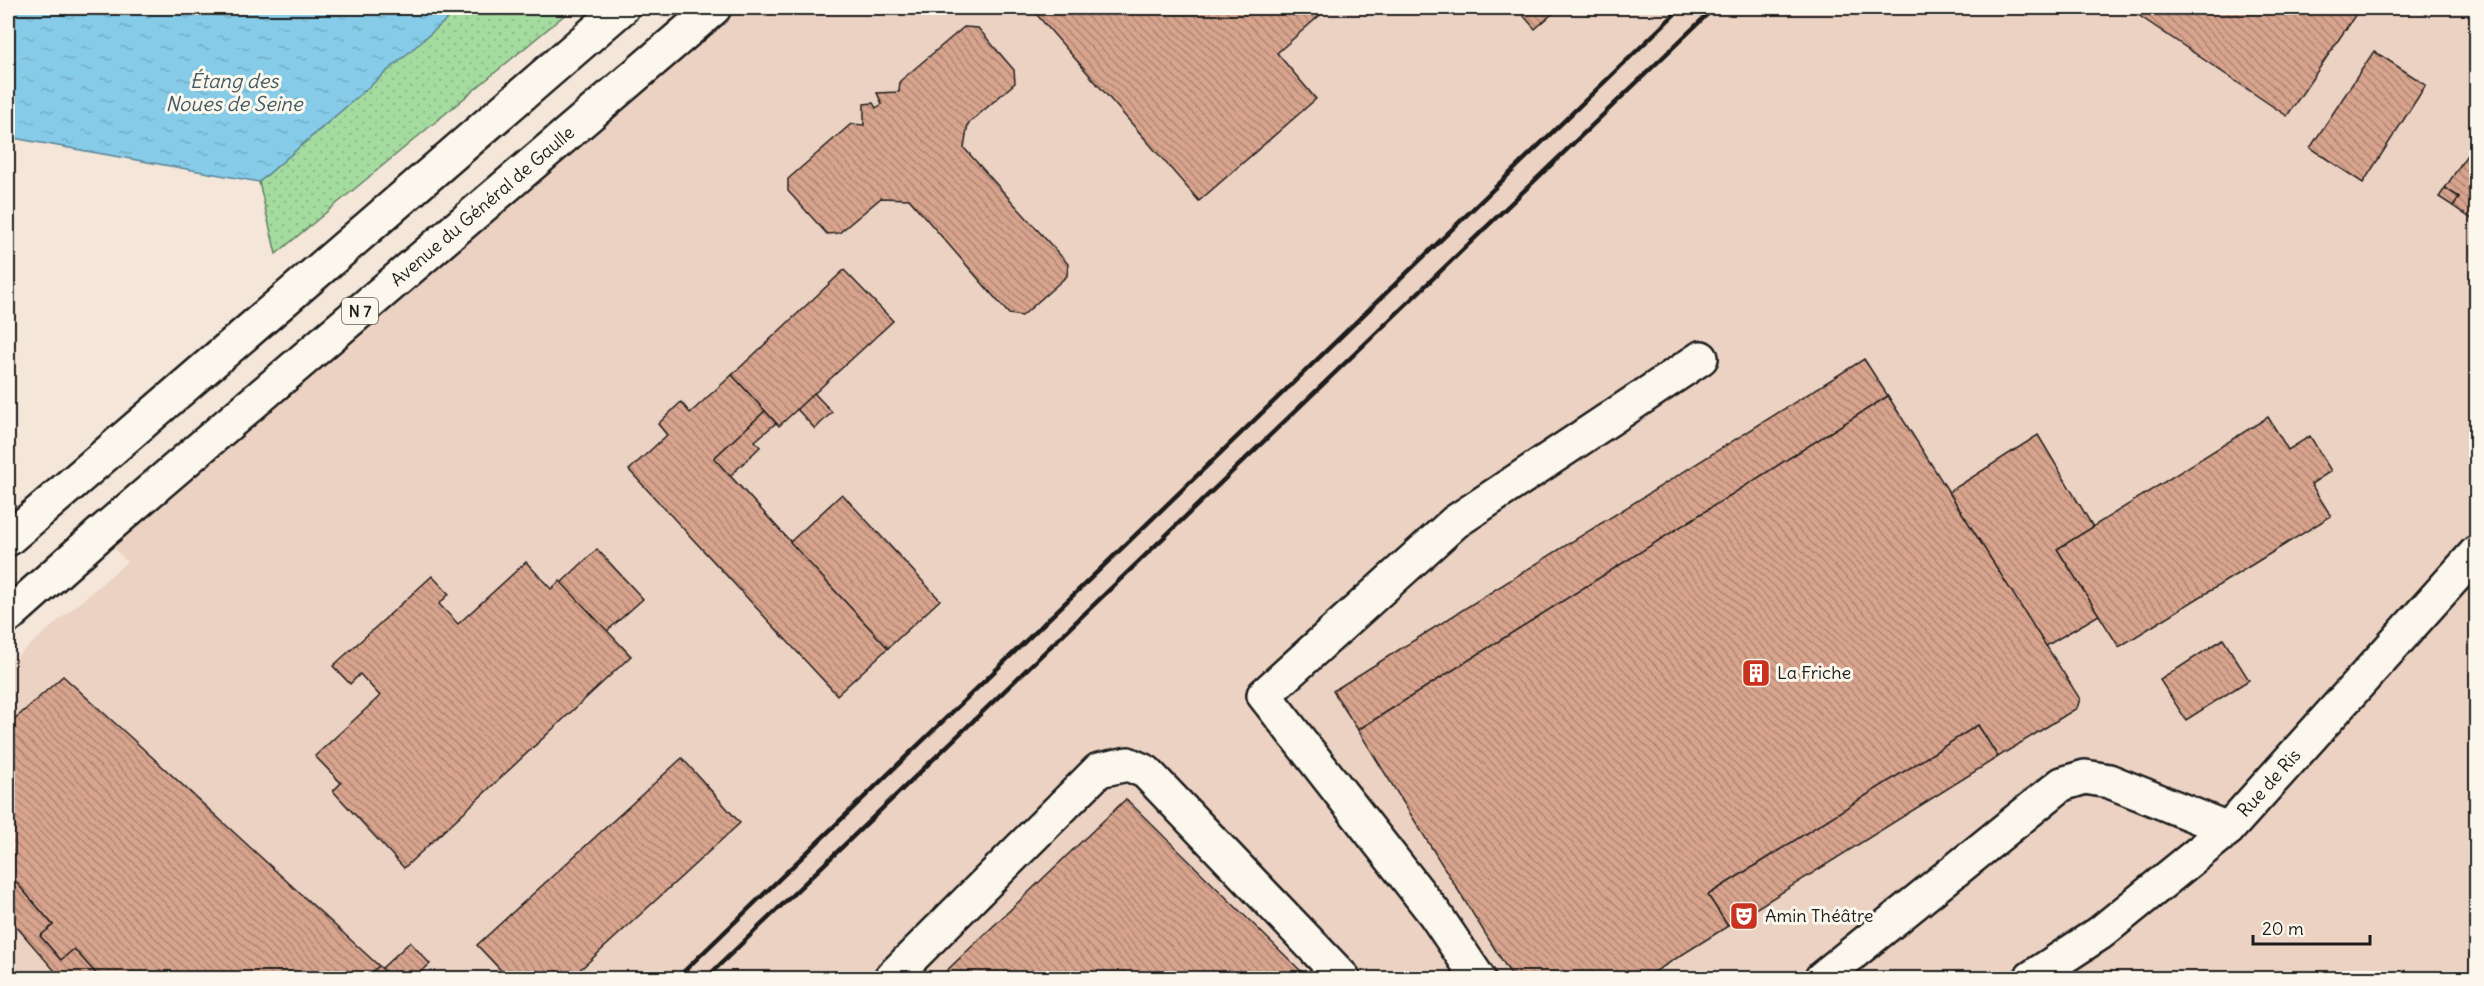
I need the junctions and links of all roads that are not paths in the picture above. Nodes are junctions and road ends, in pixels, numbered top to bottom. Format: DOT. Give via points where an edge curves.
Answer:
graph roads {
  1 [pos="621,8"];
  2 [pos="714,8"];
  3 [pos="1701,358"];
  4 [pos="8,539"];
  5 [pos="2476,552"];
  6 [pos="8,616"];
  7 [pos="2228,829"];
  8 [pos="891,978"];
  9 [pos="1343,978"];
  10 [pos="1478,978"];
  11 [pos="1822,978"];
  12 [pos="2031,978"];
  1 -- 4 [label="main road"];
  2 -- 6 [label="main road, Avenue du Général de Gaulle / N 7"];
  3 -- 10 [label="main road" via="1455,522 1264,695 1436,914"];
  5 -- 7 [label="main road, Rue de Ris"];
  7 -- 11 [label="main road" via="2109,781 2085,777 2062,784"];
  7 -- 12 [label="main road, Rue de Ris" via="2100,933"];
  8 -- 9 [label="main road" via="1099,770 1128,764 1146,772"];
}
